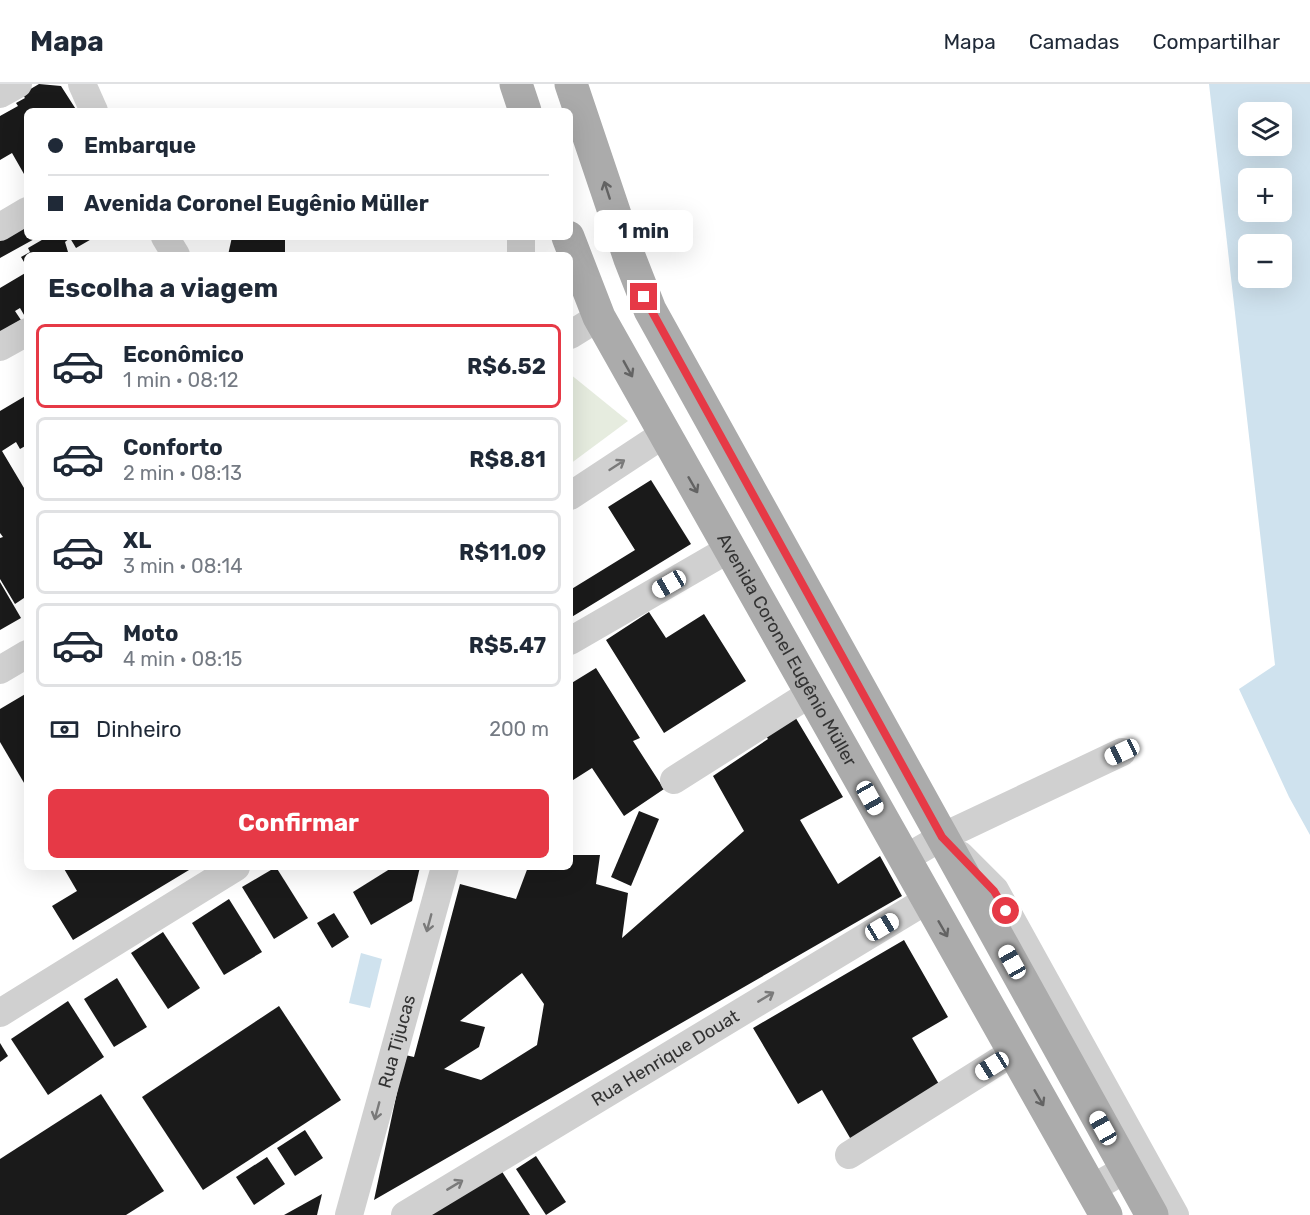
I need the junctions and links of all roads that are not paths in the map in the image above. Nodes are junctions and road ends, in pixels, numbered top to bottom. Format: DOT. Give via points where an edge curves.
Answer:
graph roads {
  1 [pos="18,84"];
  2 [pos="82,84"];
  3 [pos="516,84"];
  4 [pos="571,84"];
  5 [pos="0,94"];
  6 [pos="93,108"];
  7 [pos="517,108"];
  8 [pos="524,108"];
  9 [pos="24,214"];
  10 [pos="0,227"];
  11 [pos="569,240"];
  12 [pos="600,318"];
  13 [pos="573,333"];
  14 [pos="24,334"];
  15 [pos="0,347"];
  16 [pos="664,434"];
  17 [pos="573,494"];
  18 [pos="729,549"];
  19 [pos="573,639"];
  20 [pos="24,656"];
  21 [pos="0,670"];
  22 [pos="811,693"];
  23 [pos="1122,752"];
  24 [pos="674,780"];
  25 [pos="942,837"];
  26 [pos="904,859"];
  27 [pos="231,870"];
  28 [pos="444,870"];
  29 [pos="927,900"];
  30 [pos="0,1013"];
  31 [pos="1013,1052"];
  32 [pos="849,1155"];
  33 [pos="1126,1169"];
  34 [pos="1099,1202"];
  35 [pos="349,1215"];
  36 [pos="405,1215"];
  37 [pos="1152,1215"];
  38 [pos="1175,1215"];
  1 -- 5 [label="street"];
  2 -- 6 [label="street"];
  3 -- 7 [label="street"];
  3 -- 8 [label="main road"];
  25 -- 4 [label="main road, one-way" via="650,310"];
  9 -- 10 [label="street"];
  11 -- 12 [label="main road, Avenida Coronel Eugênio Müller"];
  12 -- 13 [label="street"];
  12 -- 16 [label="main road, Avenida Coronel Eugênio Müller, one-way"];
  14 -- 15 [label="street"];
  17 -- 16 [label="street, one-way"];
  16 -- 18 [label="main road, Avenida Coronel Eugênio Müller, one-way"];
  18 -- 19 [label="street"];
  18 -- 22 [label="main road, Avenida Coronel Eugênio Müller"];
  20 -- 21 [label="street"];
  22 -- 24 [label="street"];
  22 -- 26 [label="main road, Avenida Coronel Eugênio Müller"];
  23 -- 25 [label="street"];
  25 -- 26 [label="street"];
  25 -- 33 [label="main road"];
  25 -- 38 [label="street" via="994,891"];
  26 -- 29 [label="main road, Avenida Coronel Eugênio Müller"];
  27 -- 30 [label="street"];
  28 -- 35 [label="street, Rua Tijucas, one-way"];
  29 -- 31 [label="main road, Avenida Coronel Eugênio Müller, one-way"];
  36 -- 29 [label="street, Rua Henrique Douat, one-way"];
  31 -- 32 [label="street"];
  31 -- 34 [label="main road, Avenida Coronel Eugênio Müller, one-way"];
  33 -- 34 [label="street"];
  33 -- 37 [label="main road"];
}
